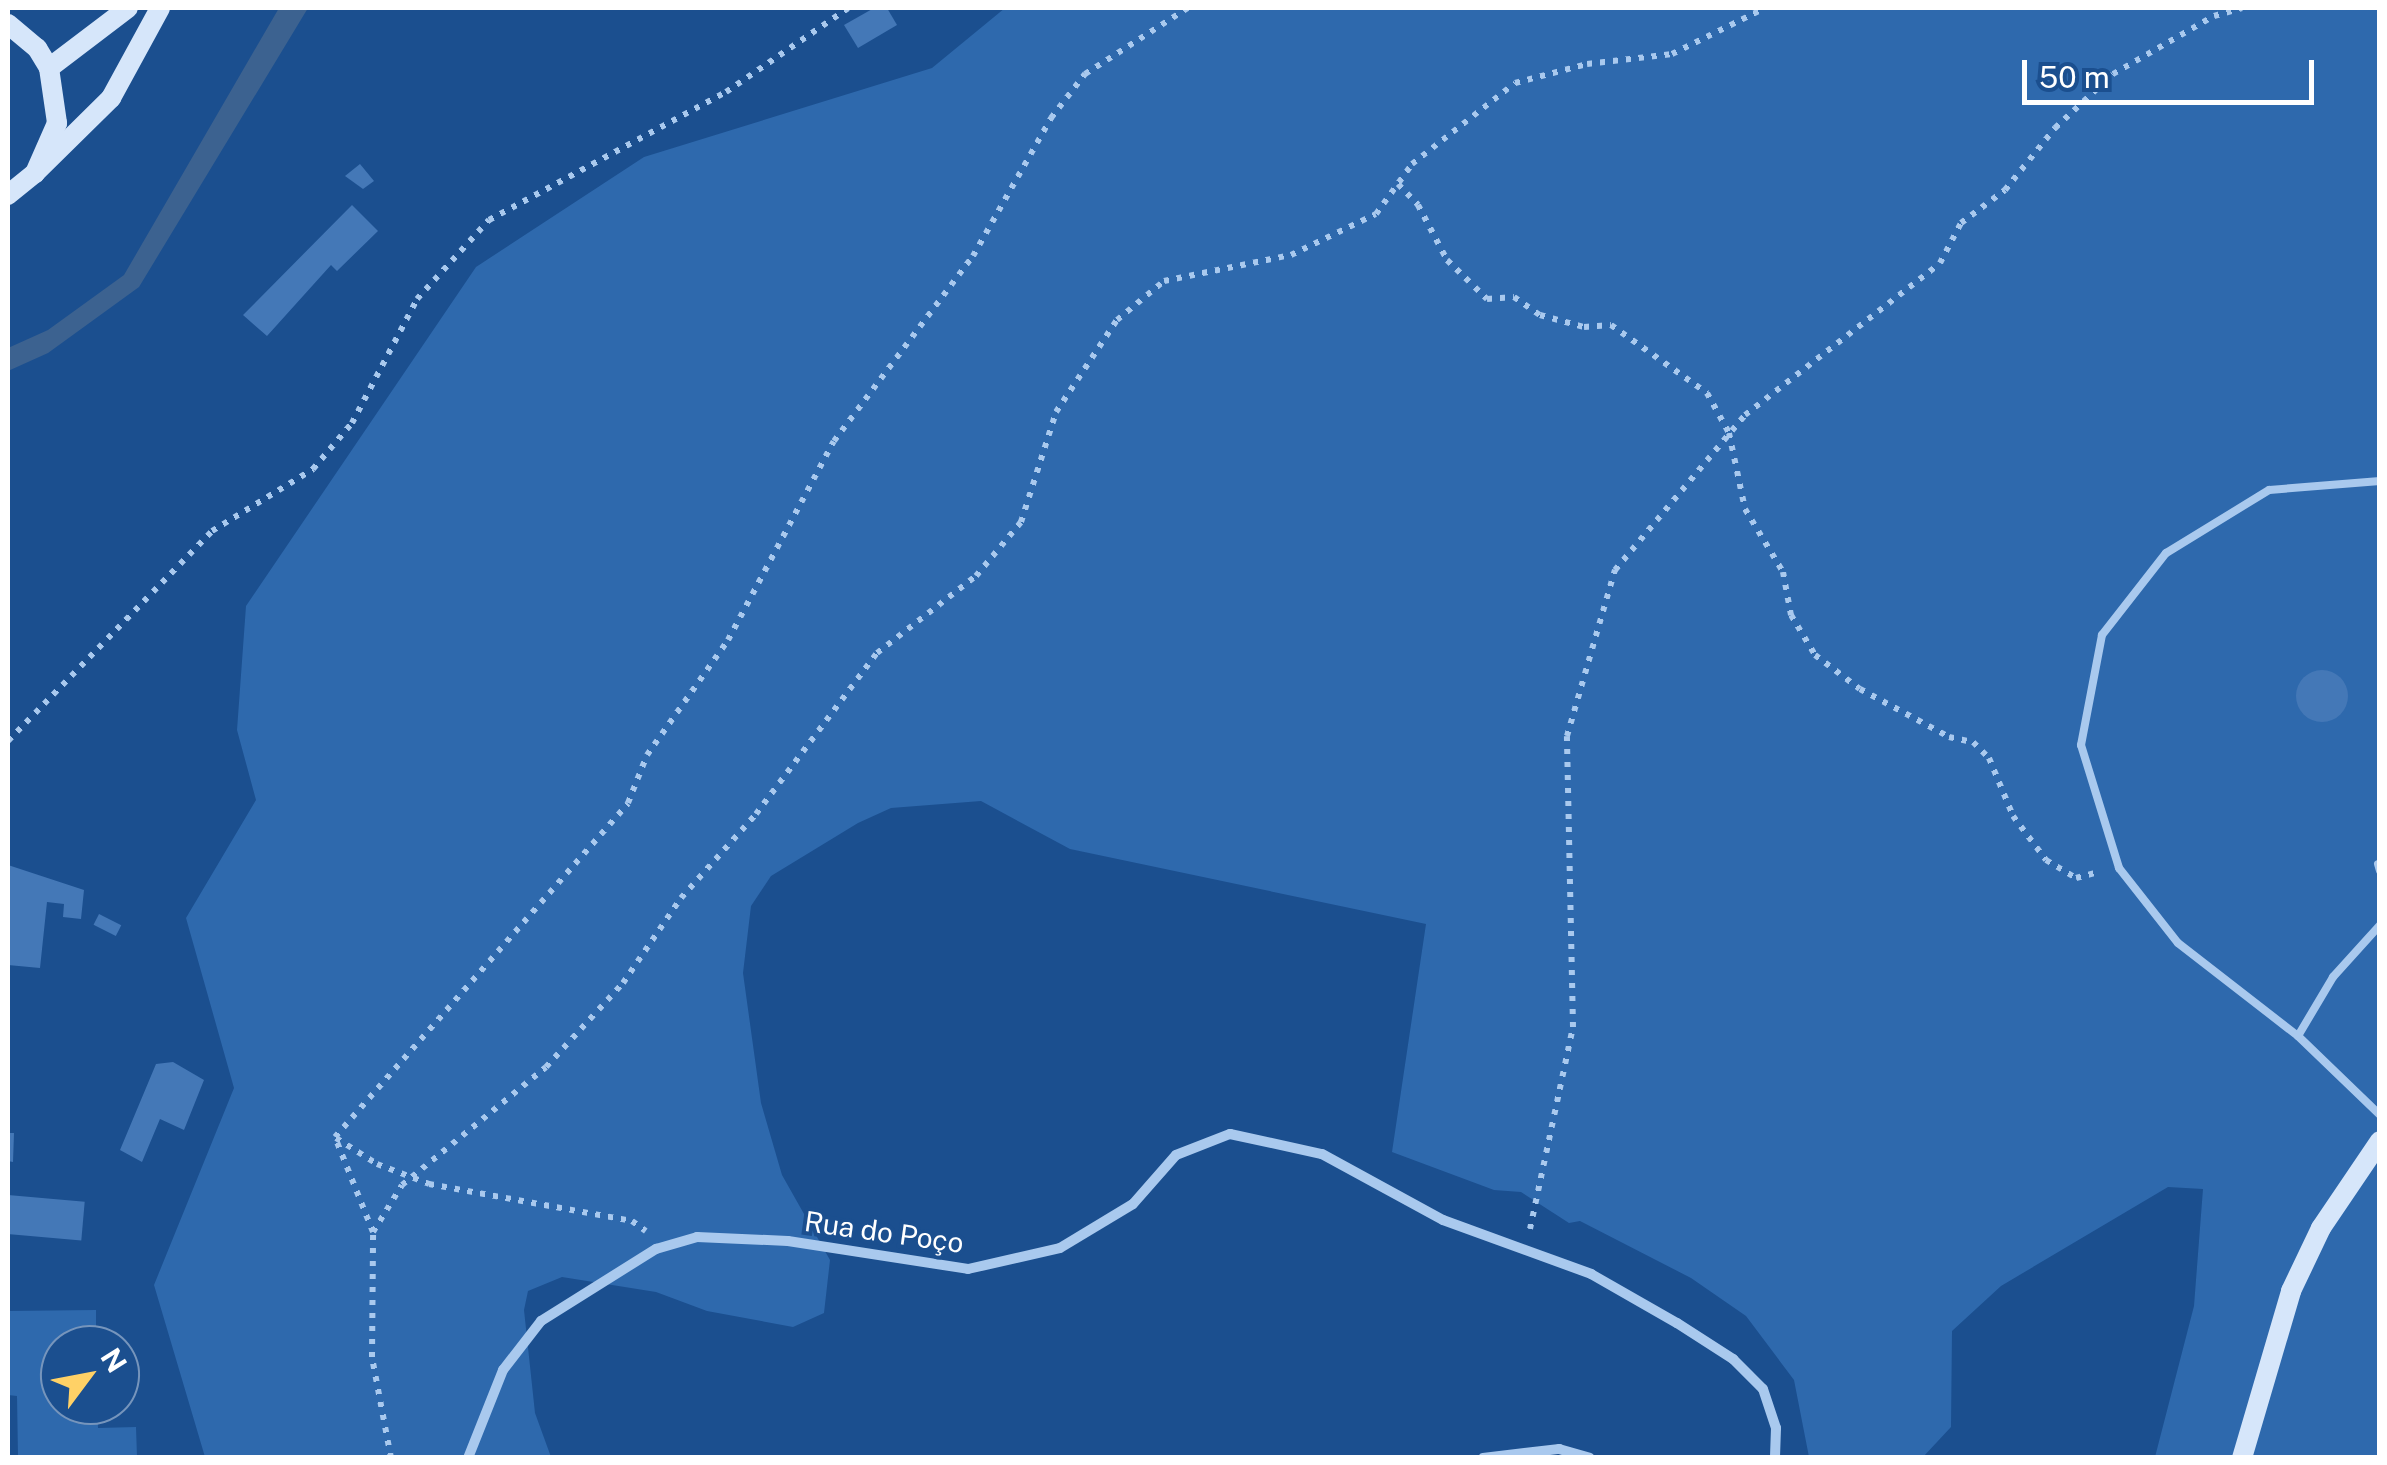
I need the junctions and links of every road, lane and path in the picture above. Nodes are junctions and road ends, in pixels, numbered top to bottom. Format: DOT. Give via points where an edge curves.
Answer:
graph roads {
  1 [pos="17,8"];
  2 [pos="128,8"];
  3 [pos="160,8"];
  4 [pos="848,8"];
  5 [pos="1188,8"];
  6 [pos="1764,8"];
  7 [pos="2242,8"];
  8 [pos="14,28"];
  9 [pos="49,68"];
  10 [pos="35,173"];
  11 [pos="1398,184"];
  12 [pos="8,195"];
  13 [pos="1729,432"];
  14 [pos="2380,481"];
  15 [pos="8,741"];
  16 [pos="2119,868"];
  17 [pos="2380,925"];
  18 [pos="2298,1036"];
  19 [pos="2380,1116"];
  20 [pos="334,1137"];
  21 [pos="2380,1141"];
  22 [pos="412,1177"];
  23 [pos="373,1232"];
  24 [pos="667,1246"];
  25 [pos="1526,1250"];
  26 [pos="391,1458"];
  27 [pos="468,1458"];
  28 [pos="1483,1458"];
  29 [pos="1590,1458"];
  30 [pos="1775,1458"];
  31 [pos="2242,1458"];
  1 -- 8 [label="street"];
  2 -- 9 [label="street"];
  3 -- 10 [label="street" via="111,98"];
  4 -- 15 [label="path" via="726,92 488,220 417,299 352,423 313,469 212,532"];
  5 -- 20 [label="path" via="1084,74 1051,118 974,256 826,455 728,640 647,755 628,803"];
  6 -- 11 [label="path" via="1672,54 1587,64 1515,83 1457,123"];
  7 -- 13 [label="path" via="2214,16 2113,74 2055,128 2005,190 1961,222 1940,263"];
  8 -- 9 [label="street"];
  9 -- 10 [label="street" via="57,123"];
  10 -- 12 [label="street"];
  11 -- 13 [label="path" via="1418,205 1448,260 1487,299 1514,297 1540,316 1611,325 1707,392"];
  11 -- 22 [label="path" via="1376,214 1330,242 1164,281 1117,320 1056,412 1021,522 976,576 876,653 623,982 546,1067"];
  13 -- 16 [label="path" via="1745,509 1783,572 1791,615 1816,655 1860,689 1949,736 1974,742 1990,758 2014,816 2046,860 2076,878"];
  13 -- 25 [label="path" via="1615,570 1567,736 1573,1027"];
  14 -- 16 [label="lane" via="2269,490 2166,553 2102,635 2081,746"];
  16 -- 18 [label="lane" via="2178,943"];
  17 -- 18 [label="lane" via="2333,978"];
  18 -- 19 [label="lane"];
  20 -- 22 [label="path"];
  20 -- 23 [label="path"];
  21 -- 31 [label="street" via="2321,1228 2290,1291"];
  22 -- 23 [label="path"];
  22 -- 24 [label="path" via="632,1221"];
  23 -- 26 [label="path" via="372,1357"];
  24 -- 25 [label="street, Rua do Poço" via="697,1236 788,1240 968,1269 1060,1248 1132,1204 1176,1155 1230,1134 1322,1154 1429,1214"];
  24 -- 27 [label="street, Rua do Poço" via="541,1321 504,1370"];
  25 -- 30 [label="street, Rua do Poço" via="1591,1274 1733,1358 1763,1388 1776,1428"];
  28 -- 29 [label="street" via="1559,1449"];
}
